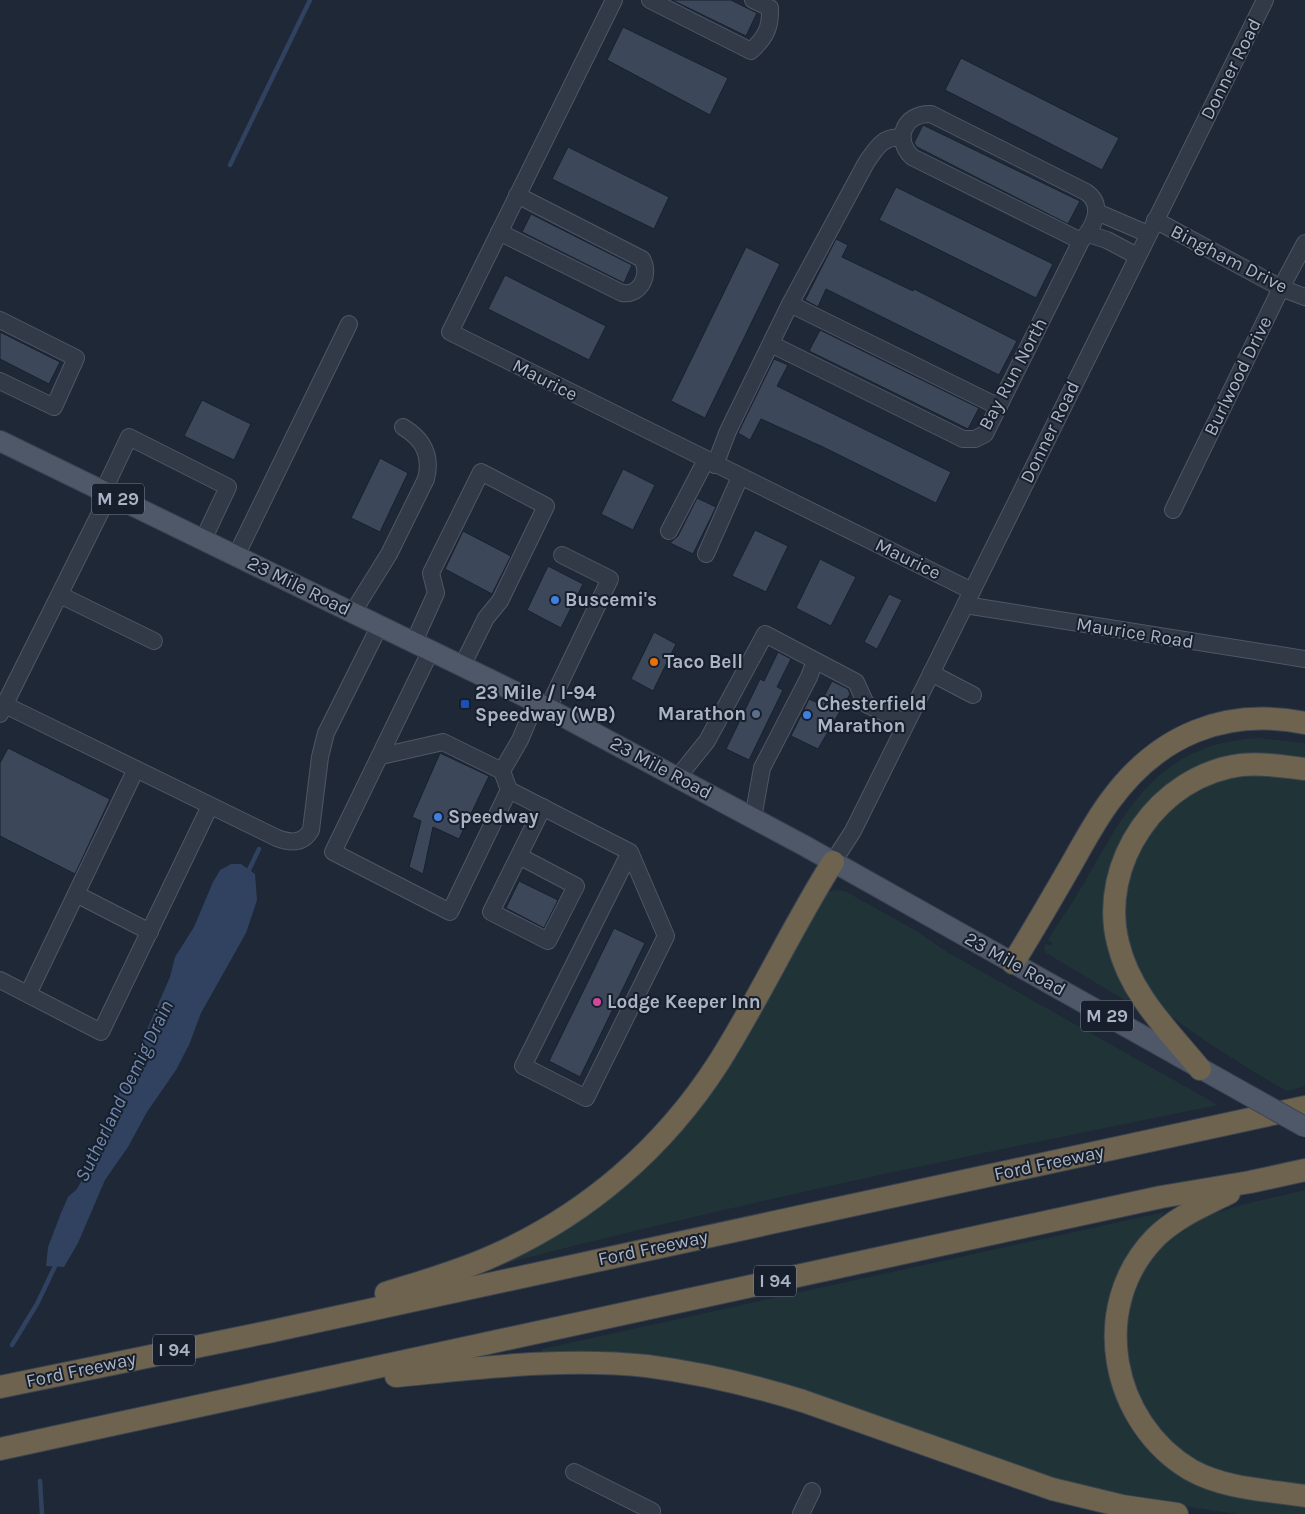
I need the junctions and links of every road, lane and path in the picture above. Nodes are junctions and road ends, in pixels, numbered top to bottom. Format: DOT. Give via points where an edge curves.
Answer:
graph roads {
  1 [pos="614,0"];
  2 [pos="650,0"];
  3 [pos="753,0"];
  4 [pos="1265,0"];
  5 [pos="902,138"];
  6 [pos="517,196"];
  7 [pos="1097,212"];
  8 [pos="1151,227"];
  9 [pos="499,232"];
  10 [pos="1085,238"];
  11 [pos="1305,243"];
  12 [pos="1137,256"];
  13 [pos="1281,288"];
  14 [pos="1305,297"];
  15 [pos="790,304"];
  16 [pos="0,320"];
  17 [pos="350,324"];
  18 [pos="771,344"];
  19 [pos="0,381"];
  20 [pos="999,407"];
  21 [pos="403,428"];
  22 [pos="0,441"];
  23 [pos="711,463"];
  24 [pos="740,477"];
  25 [pos="106,493"];
  26 [pos="1173,510"];
  27 [pos="669,531"];
  28 [pos="203,540"];
  29 [pos="706,554"];
  30 [pos="562,555"];
  31 [pos="236,556"];
  32 [pos="60,595"];
  33 [pos="969,598"];
  34 [pos="353,612"];
  35 [pos="380,625"];
  36 [pos="154,641"];
  37 [pos="423,646"];
  38 [pos="1305,659"];
  39 [pos="815,661"];
  40 [pos="462,666"];
  41 [pos="931,673"];
  42 [pos="973,695"];
  43 [pos="542,705"];
  44 [pos="2,710"];
  45 [pos="1305,722"];
  46 [pos="906,724"];
  47 [pos="381,756"];
  48 [pos="1305,769"];
  49 [pos="136,770"];
  50 [pos="502,771"];
  51 [pos="678,778"];
  52 [pos="509,790"];
  53 [pos="210,806"];
  54 [pos="543,807"];
  55 [pos="753,818"];
  56 [pos="630,852"];
  57 [pos="519,856"];
  58 [pos="833,862"];
  59 [pos="76,894"];
  60 [pos="150,932"];
  61 [pos="1013,964"];
  62 [pos="0,980"];
  63 [pos="28,994"];
  64 [pos="1200,1068"];
  65 [pos="1305,1107"];
  66 [pos="1305,1127"];
  67 [pos="1305,1170"];
  68 [pos="1250,1182"];
  69 [pos="268,1332"];
  70 [pos="301,1384"];
  71 [pos="0,1387"];
  72 [pos="0,1449"];
  73 [pos="574,1472"];
  74 [pos="812,1491"];
  75 [pos="1305,1496"];
  76 [pos="654,1513"];
  77 [pos="801,1514"];
  78 [pos="1177,1514"];
  1 -- 6 [label="street, Maurice"];
  2 -- 3 [label="street" via="751,51 768,32 771,20 770,8"];
  4 -- 8 [label="street, Donner Road"];
  5 -- 7 [label="street" via="911,120 918,115 931,114 1086,192 1096,203"];
  5 -- 10 [label="street" via="912,157"];
  5 -- 15 [label="street" via="888,138 878,146"];
  6 -- 9 [label="street, Maurice"];
  6 -- 9 [label="street" via="642,259 646,278 629,294 622,293"];
  7 -- 8 [label="street, Bingham Drive"];
  7 -- 10 [label="street, Bay Run North"];
  8 -- 12 [label="street, Donner Road"];
  8 -- 13 [label="street, Bingham Drive"];
  9 -- 23 [label="street, Maurice" via="450,332"];
  10 -- 12 [label="street" via="1107,240"];
  10 -- 20 [label="street, Bay Run North"];
  11 -- 13 [label="street, Burlwood Drive"];
  12 -- 33 [label="street, Donner Road"];
  13 -- 14 [label="street, Bingham Drive"];
  13 -- 26 [label="street, Burlwood Drive"];
  15 -- 18 [label="street"];
  15 -- 20 [label="street"];
  16 -- 19 [label="street" via="76,358 54,407"];
  17 -- 31 [label="street"];
  18 -- 20 [label="street, Bay Run North" via="963,439 975,439 985,434"];
  18 -- 23 [label="street"];
  21 -- 34 [label="street" via="422,442 429,468 389,554"];
  22 -- 25 [label="main road, 23 Mile Road / M 29"];
  23 -- 24 [label="street, Maurice"];
  23 -- 27 [label="street"];
  24 -- 29 [label="street"];
  24 -- 33 [label="street, Maurice"];
  25 -- 28 [label="main road, 23 Mile Road / M 29"];
  25 -- 28 [label="street" via="129,437 228,487"];
  25 -- 32 [label="street"];
  28 -- 31 [label="main road, 23 Mile Road / M 29"];
  30 -- 43 [label="street" via="610,580"];
  31 -- 34 [label="main road, 23 Mile Road / M 29"];
  32 -- 36 [label="street"];
  32 -- 44 [label="street"];
  33 -- 38 [label="street, Maurice Road"];
  33 -- 41 [label="street, Donner Road"];
  34 -- 35 [label="main road, 23 Mile Road / M 29"];
  35 -- 37 [label="main road, 23 Mile Road / M 29"];
  35 -- 53 [label="street" via="326,733 308,836 293,842 286,841"];
  37 -- 40 [label="main road, 23 Mile Road / M 29"];
  37 -- 40 [label="street" via="436,593 431,573 482,472 546,506 500,601 486,618"];
  37 -- 47 [label="street"];
  39 -- 46 [label="street" via="856,682 866,704"];
  39 -- 51 [label="street" via="765,634 707,741"];
  39 -- 55 [label="street" via="762,768"];
  40 -- 43 [label="main road, 23 Mile Road / M 29"];
  41 -- 42 [label="street"];
  41 -- 46 [label="street, Donner Road"];
  43 -- 50 [label="street"];
  43 -- 51 [label="main road, 23 Mile Road / M 29"];
  44 -- 49 [label="street"];
  45 -- 61 [label="highway" via="1273,718 1224,722 1184,735 1144,763 1120,787 1097,819"];
  46 -- 58 [label="street, Donner Road" via="853,831"];
  47 -- 50 [label="street" via="443,742"];
  47 -- 52 [label="street" via="334,852 450,912"];
  48 -- 64 [label="highway" via="1241,765 1201,778 1162,802 1134,838 1124,860 1114,900 1117,942 1125,966 1149,1007"];
  49 -- 53 [label="street"];
  49 -- 59 [label="street"];
  50 -- 52 [label="street"];
  51 -- 55 [label="main road, 23 Mile Road / M 29"];
  52 -- 54 [label="street"];
  53 -- 60 [label="street"];
  54 -- 56 [label="street"];
  54 -- 57 [label="street"];
  55 -- 58 [label="main road, 23 Mile Road / M 29"];
  56 -- 56 [label="street" via="666,936 586,1098 523,1066"];
  57 -- 57 [label="street" via="491,912 548,941 576,886"];
  58 -- 61 [label="main road, 23 Mile Road / M 29"];
  58 -- 69 [label="highway" via="703,1086 656,1142 608,1187 556,1224 492,1257"];
  59 -- 60 [label="street"];
  59 -- 63 [label="street"];
  60 -- 63 [label="street" via="101,1032"];
  61 -- 64 [label="main road, 23 Mile Road / M 29"];
  62 -- 63 [label="street"];
  64 -- 66 [label="main road, 23 Mile Road / M 29, bridge"];
  65 -- 69 [label="highway, Ford Freeway / I 94"];
  67 -- 68 [label="highway, I 94"];
  68 -- 70 [label="highway, I 94" via="1160,1197"];
  68 -- 75 [label="highway" via="1182,1217 1161,1232 1141,1255 1130,1274 1118,1314 1115,1332 1119,1372 1134,1413 1159,1446 1175,1459 1227,1484"];
  69 -- 71 [label="highway, Ford Freeway / I 94"];
  70 -- 72 [label="highway, I 94"];
  70 -- 78 [label="highway" via="522,1364 646,1366 762,1388 1052,1489 1122,1506"];
  73 -- 76 [label="street"];
  74 -- 77 [label="street"];
}
